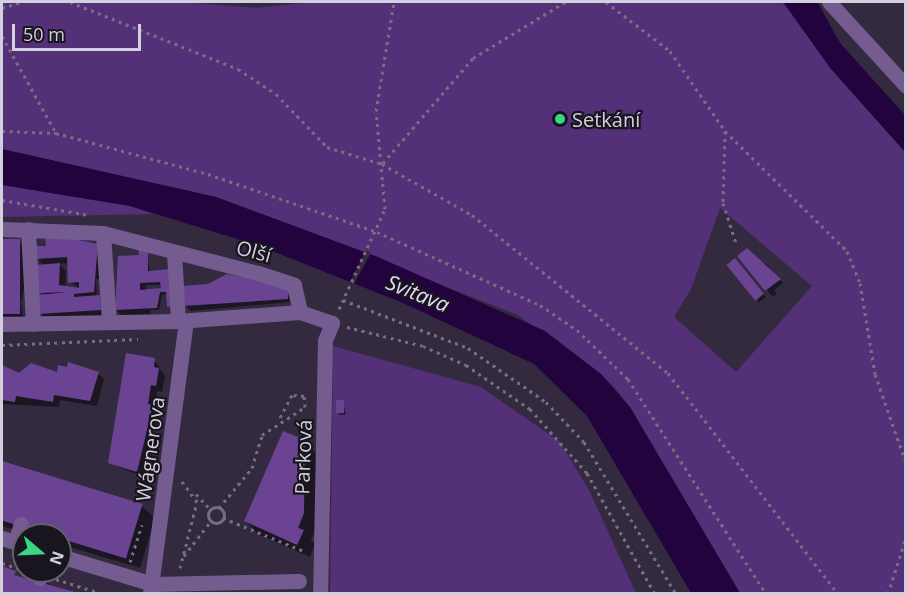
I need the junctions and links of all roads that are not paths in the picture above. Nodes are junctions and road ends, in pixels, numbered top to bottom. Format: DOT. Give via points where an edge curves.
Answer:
graph roads {
  1 [pos="837,4"];
  2 [pos="906,86"];
  3 [pos="2,229"];
  4 [pos="28,229"];
  5 [pos="102,233"];
  6 [pos="174,252"];
  7 [pos="300,312"];
  8 [pos="109,321"];
  9 [pos="182,321"];
  10 [pos="2,324"];
  11 [pos="33,324"];
  12 [pos="72,560"];
  13 [pos="299,581"];
  14 [pos="151,589"];
  15 [pos="320,594"];
  1 -- 2 [label="street"];
  3 -- 4 [label="street, Olší"];
  4 -- 5 [label="street, Olší"];
  4 -- 11 [label="street"];
  5 -- 6 [label="street, Olší"];
  5 -- 8 [label="street"];
  6 -- 7 [label="street, Olší" via="294,285"];
  6 -- 9 [label="street"];
  7 -- 9 [label="street"];
  7 -- 15 [label="street, Parková" via="332,323 325,340"];
  8 -- 9 [label="street"];
  8 -- 11 [label="street"];
  9 -- 14 [label="street, Wágnerova"];
  10 -- 11 [label="street"];
  12 -- 14 [label="street"];
  13 -- 14 [label="street" via="177,582"];
}
